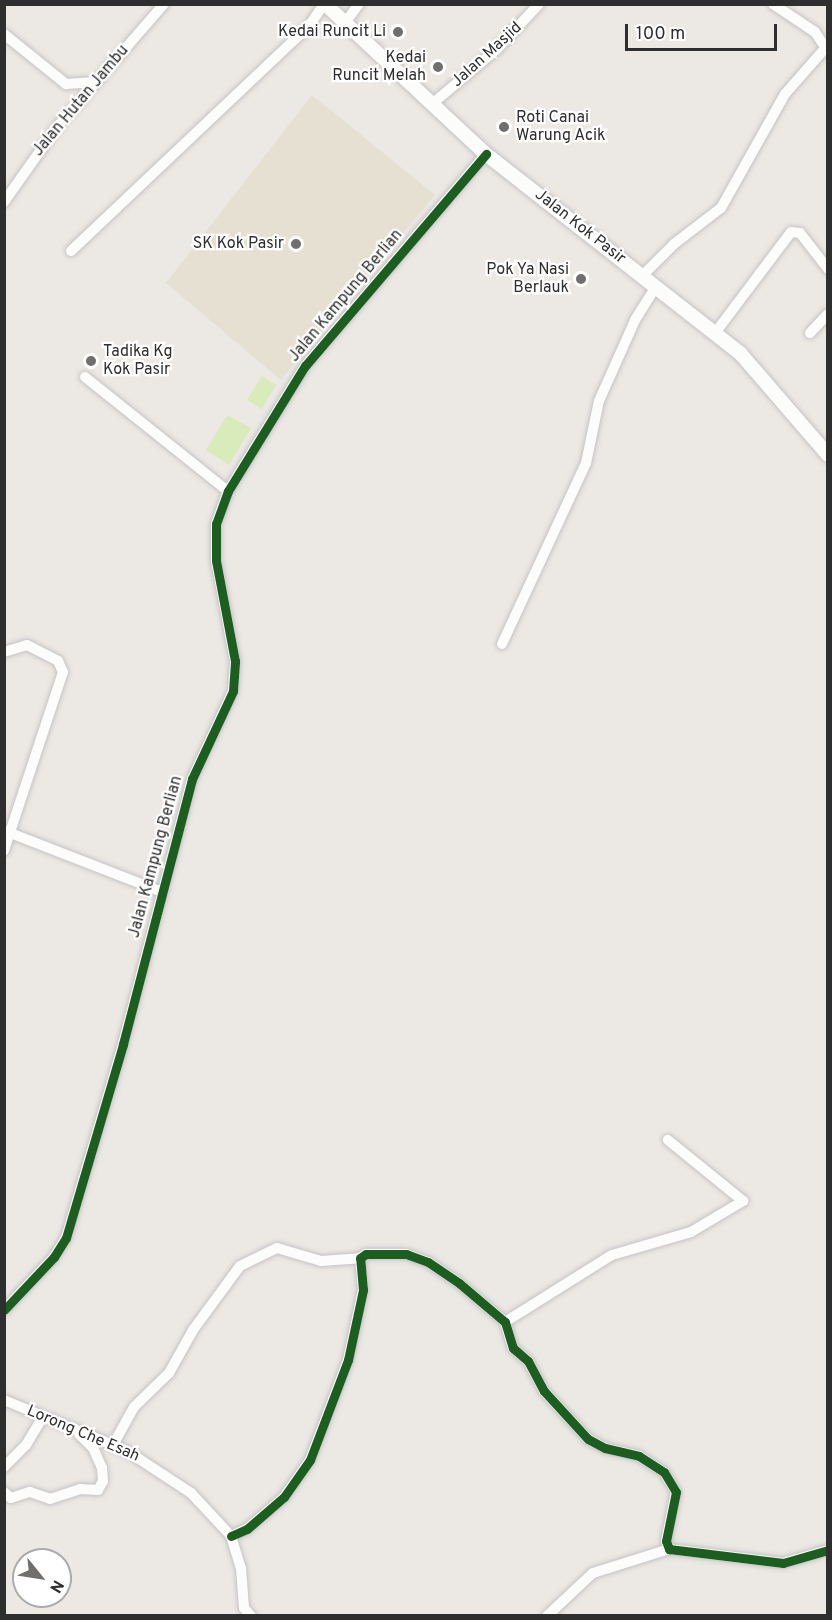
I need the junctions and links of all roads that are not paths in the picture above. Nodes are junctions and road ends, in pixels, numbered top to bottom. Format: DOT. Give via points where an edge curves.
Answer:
graph roads {
  1 [pos="164,4"];
  2 [pos="324,4"];
  3 [pos="359,4"];
  4 [pos="539,4"];
  5 [pos="773,4"];
  6 [pos="345,23"];
  7 [pos="4,34"];
  8 [pos="826,46"];
  9 [pos="96,82"];
  10 [pos="432,104"];
  11 [pos="486,154"];
  12 [pos="4,202"];
  13 [pos="70,251"];
  14 [pos="828,269"];
  15 [pos="642,276"];
  16 [pos="656,286"];
  17 [pos="828,314"];
  18 [pos="715,333"];
  19 [pos="810,333"];
  20 [pos="85,377"];
  21 [pos="828,455"];
  22 [pos="228,491"];
  23 [pos="502,644"];
  24 [pos="4,652"];
  25 [pos="8,832"];
  26 [pos="4,850"];
  27 [pos="162,892"];
  28 [pos="668,1140"];
  29 [pos="360,1258"];
  30 [pos="4,1310"];
  31 [pos="505,1322"];
  32 [pos="4,1400"];
  33 [pos="43,1417"];
  34 [pos="77,1431"];
  35 [pos="113,1445"];
  36 [pos="4,1467"];
  37 [pos="4,1492"];
  38 [pos="231,1536"];
  39 [pos="669,1549"];
  40 [pos="828,1550"];
  41 [pos="251,1616"];
  42 [pos="547,1616"];
  1 -- 9 [label="street, Jalan Hutan Jambu"];
  2 -- 6 [label="street, Jalan Kok Pasir"];
  2 -- 13 [label="street" via="309,26"];
  3 -- 6 [label="street"];
  4 -- 10 [label="street, Jalan Masjid" via="496,50"];
  5 -- 8 [label="street" via="815,32"];
  6 -- 10 [label="street, Jalan Kok Pasir"];
  7 -- 9 [label="street" via="66,84"];
  8 -- 15 [label="street" via="785,94 721,208 674,244"];
  9 -- 12 [label="street, Jalan Hutan Jambu" via="32,159"];
  10 -- 11 [label="street, Jalan Kok Pasir"];
  11 -- 15 [label="street, Jalan Kok Pasir"];
  11 -- 22 [label="street, Jalan Kampung Berlian" via="305,366"];
  14 -- 18 [label="street" via="800,233 791,232"];
  15 -- 16 [label="street, Jalan Kok Pasir"];
  16 -- 18 [label="street, Jalan Kok Pasir"];
  16 -- 23 [label="street" via="635,320 599,401 586,463"];
  17 -- 19 [label="street"];
  18 -- 21 [label="street, Jalan Kok Pasir" via="762,376"];
  20 -- 22 [label="street"];
  22 -- 27 [label="street, Jalan Kampung Berlian" via="216,524 216,560 235,661 233,691 192,779"];
  24 -- 25 [label="street" via="27,645 58,661 63,672"];
  25 -- 26 [label="street"];
  25 -- 27 [label="street"];
  27 -- 30 [label="street, Jalan Kampung Berlian" via="123,1044 66,1238 54,1257"];
  28 -- 31 [label="street" via="743,1201 692,1232 612,1255"];
  29 -- 31 [label="street" via="366,1254 406,1254 428,1263"];
  29 -- 35 [label="street" via="321,1261 277,1248 240,1266 193,1330 169,1373 134,1407"];
  29 -- 38 [label="street" via="363,1290 348,1360 310,1460 284,1497 247,1529"];
  31 -- 39 [label="street" via="513,1348 528,1361 544,1391 588,1439 651,1462 673,1484 676,1498 666,1541"];
  32 -- 33 [label="street, Lorong Che Esah"];
  33 -- 34 [label="street, Lorong Che Esah"];
  33 -- 36 [label="street" via="26,1444"];
  34 -- 35 [label="street, Lorong Che Esah"];
  34 -- 37 [label="street" via="93,1448 102,1468 103,1481 98,1490 80,1489 50,1499 30,1492 11,1498"];
  35 -- 38 [label="street, Lorong Che Esah" via="147,1462 191,1493"];
  38 -- 41 [label="street, Lorong Che Esah" via="241,1568 244,1608"];
  39 -- 40 [label="street" via="783,1563"];
  39 -- 42 [label="street" via="593,1573"];
}
